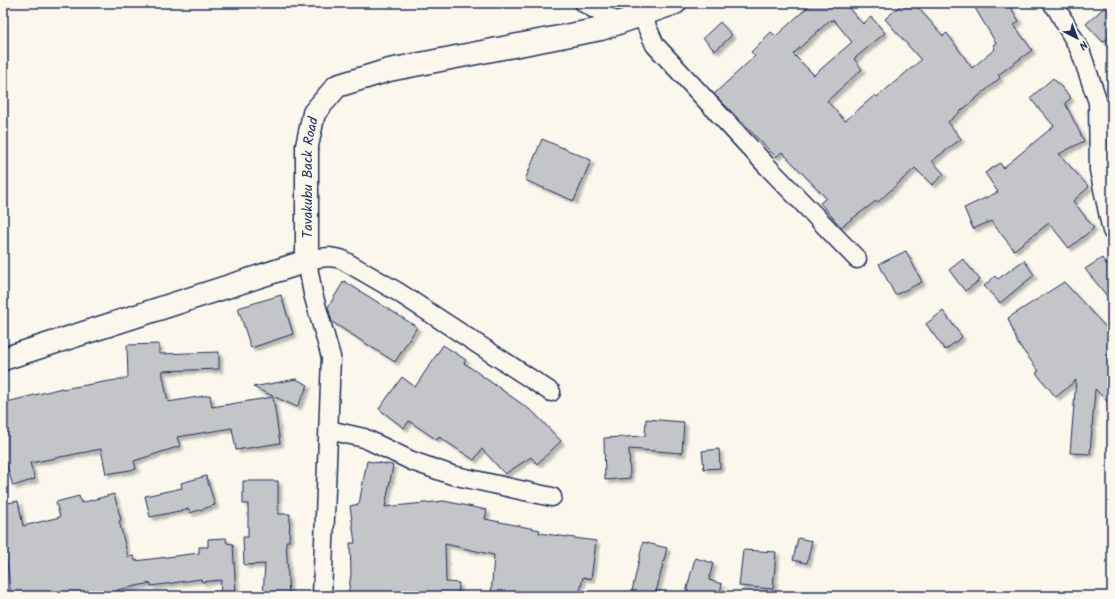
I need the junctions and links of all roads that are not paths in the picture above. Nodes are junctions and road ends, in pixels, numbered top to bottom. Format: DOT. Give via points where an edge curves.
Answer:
graph roads {
  1 [pos="584,3"];
  2 [pos="675,3"];
  3 [pos="1052,3"];
  4 [pos="642,16"];
  5 [pos="619,23"];
  6 [pos="1112,231"];
  7 [pos="857,259"];
  8 [pos="307,261"];
  9 [pos="3,359"];
  10 [pos="551,392"];
  11 [pos="329,430"];
  12 [pos="552,497"];
  13 [pos="322,596"];
  1 -- 5 [label="street"];
  2 -- 4 [label="street, Tavakubu Back Road"];
  3 -- 6 [label="street" via="1080,50 1098,102 1099,170"];
  4 -- 5 [label="street, Tavakubu Back Road"];
  4 -- 7 [label="street" via="655,45"];
  5 -- 8 [label="street, Tavakubu Back Road" via="601,30 389,70 337,86 314,113 307,146"];
  8 -- 9 [label="street"];
  8 -- 10 [label="street" via="330,257 341,259 398,292"];
  8 -- 11 [label="street" via="330,358"];
  11 -- 12 [label="street" via="364,438 412,461 452,475"];
  11 -- 13 [label="street"];
}
